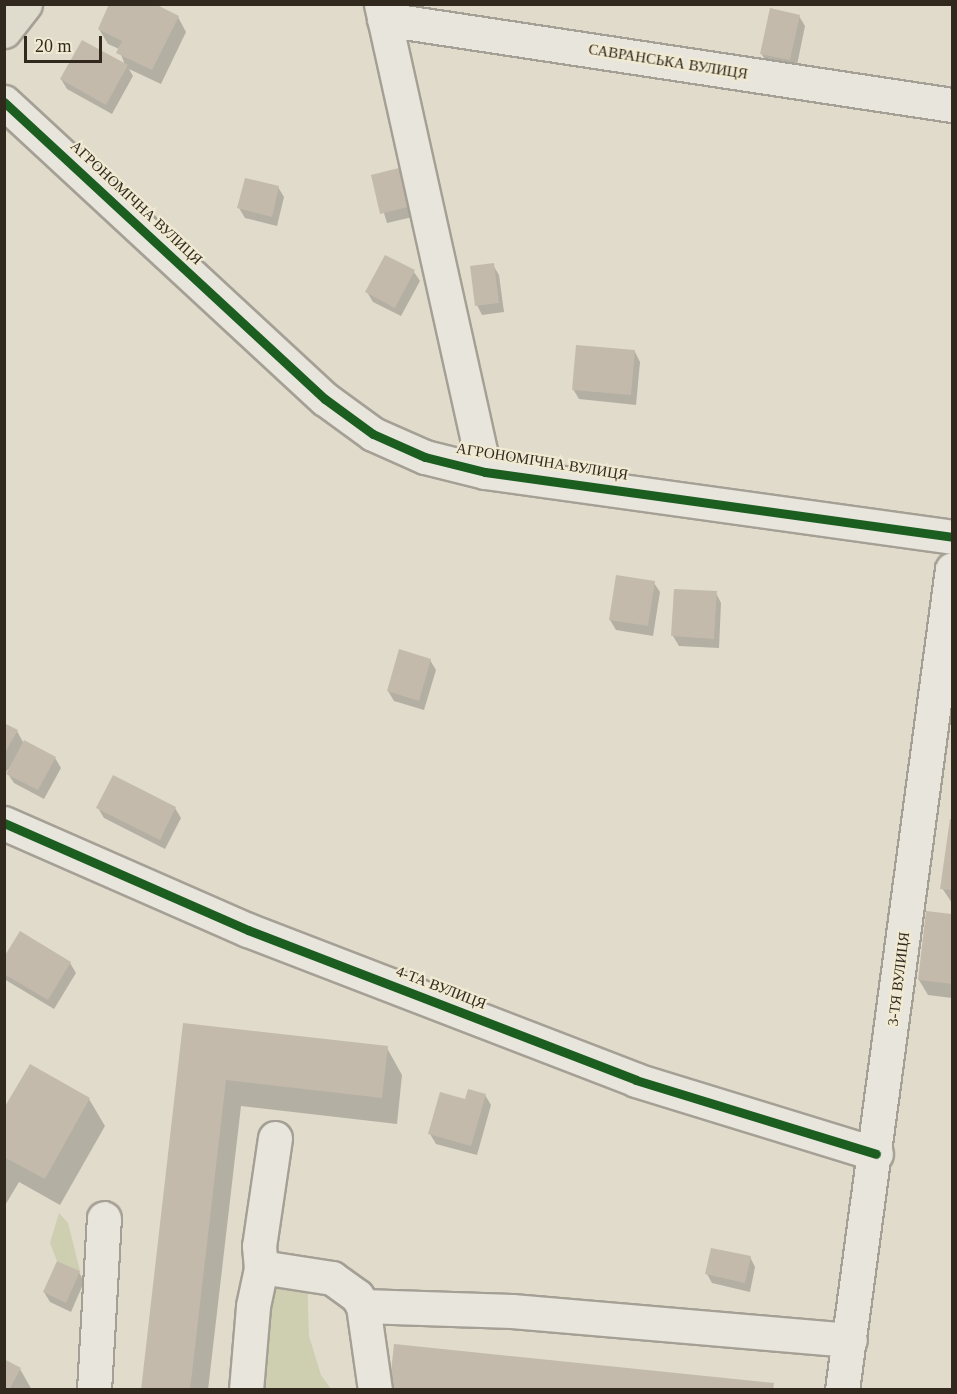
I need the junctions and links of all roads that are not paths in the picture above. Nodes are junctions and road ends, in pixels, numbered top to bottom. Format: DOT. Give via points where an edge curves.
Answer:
graph roads {
  1 [pos="24,4"];
  2 [pos="382,12"];
  3 [pos="4,31"];
  4 [pos="4,102"];
  5 [pos="952,105"];
  6 [pos="485,471"];
  7 [pos="952,537"];
  8 [pos="952,569"];
  9 [pos="4,823"];
  10 [pos="275,1138"];
  11 [pos="876,1155"];
  12 [pos="104,1218"];
  13 [pos="261,1267"];
  14 [pos="363,1306"];
  15 [pos="850,1340"];
  16 [pos="94,1389"];
  17 [pos="246,1389"];
  18 [pos="375,1389"];
  19 [pos="842,1389"];
  1 -- 3 [label="main road"];
  2 -- 5 [label="street, САВРАНСЬКА ВУЛИЦЯ"];
  2 -- 6 [label="street, САВРАНСЬКА ВУЛИЦЯ"];
  4 -- 6 [label="street, АГРОНОМІЧНА ВУЛИЦЯ" via="325,399 373,434 425,457"];
  6 -- 7 [label="street, АГРОНОМІЧНА ВУЛИЦЯ"];
  8 -- 11 [label="street, 3-ТЯ ВУЛИЦЯ"];
  9 -- 11 [label="street, 4-ТА ВУЛИЦЯ" via="248,930 625,1076"];
  10 -- 13 [label="street" via="259,1246"];
  11 -- 15 [label="street, 3-ТЯ ВУЛИЦЯ"];
  12 -- 16 [label="street"];
  13 -- 14 [label="street" via="332,1278 357,1296"];
  13 -- 17 [label="street" via="253,1306"];
  14 -- 15 [label="street" via="512,1311"];
  14 -- 18 [label="street"];
  15 -- 19 [label="street, 3-ТЯ ВУЛИЦЯ"];
}
